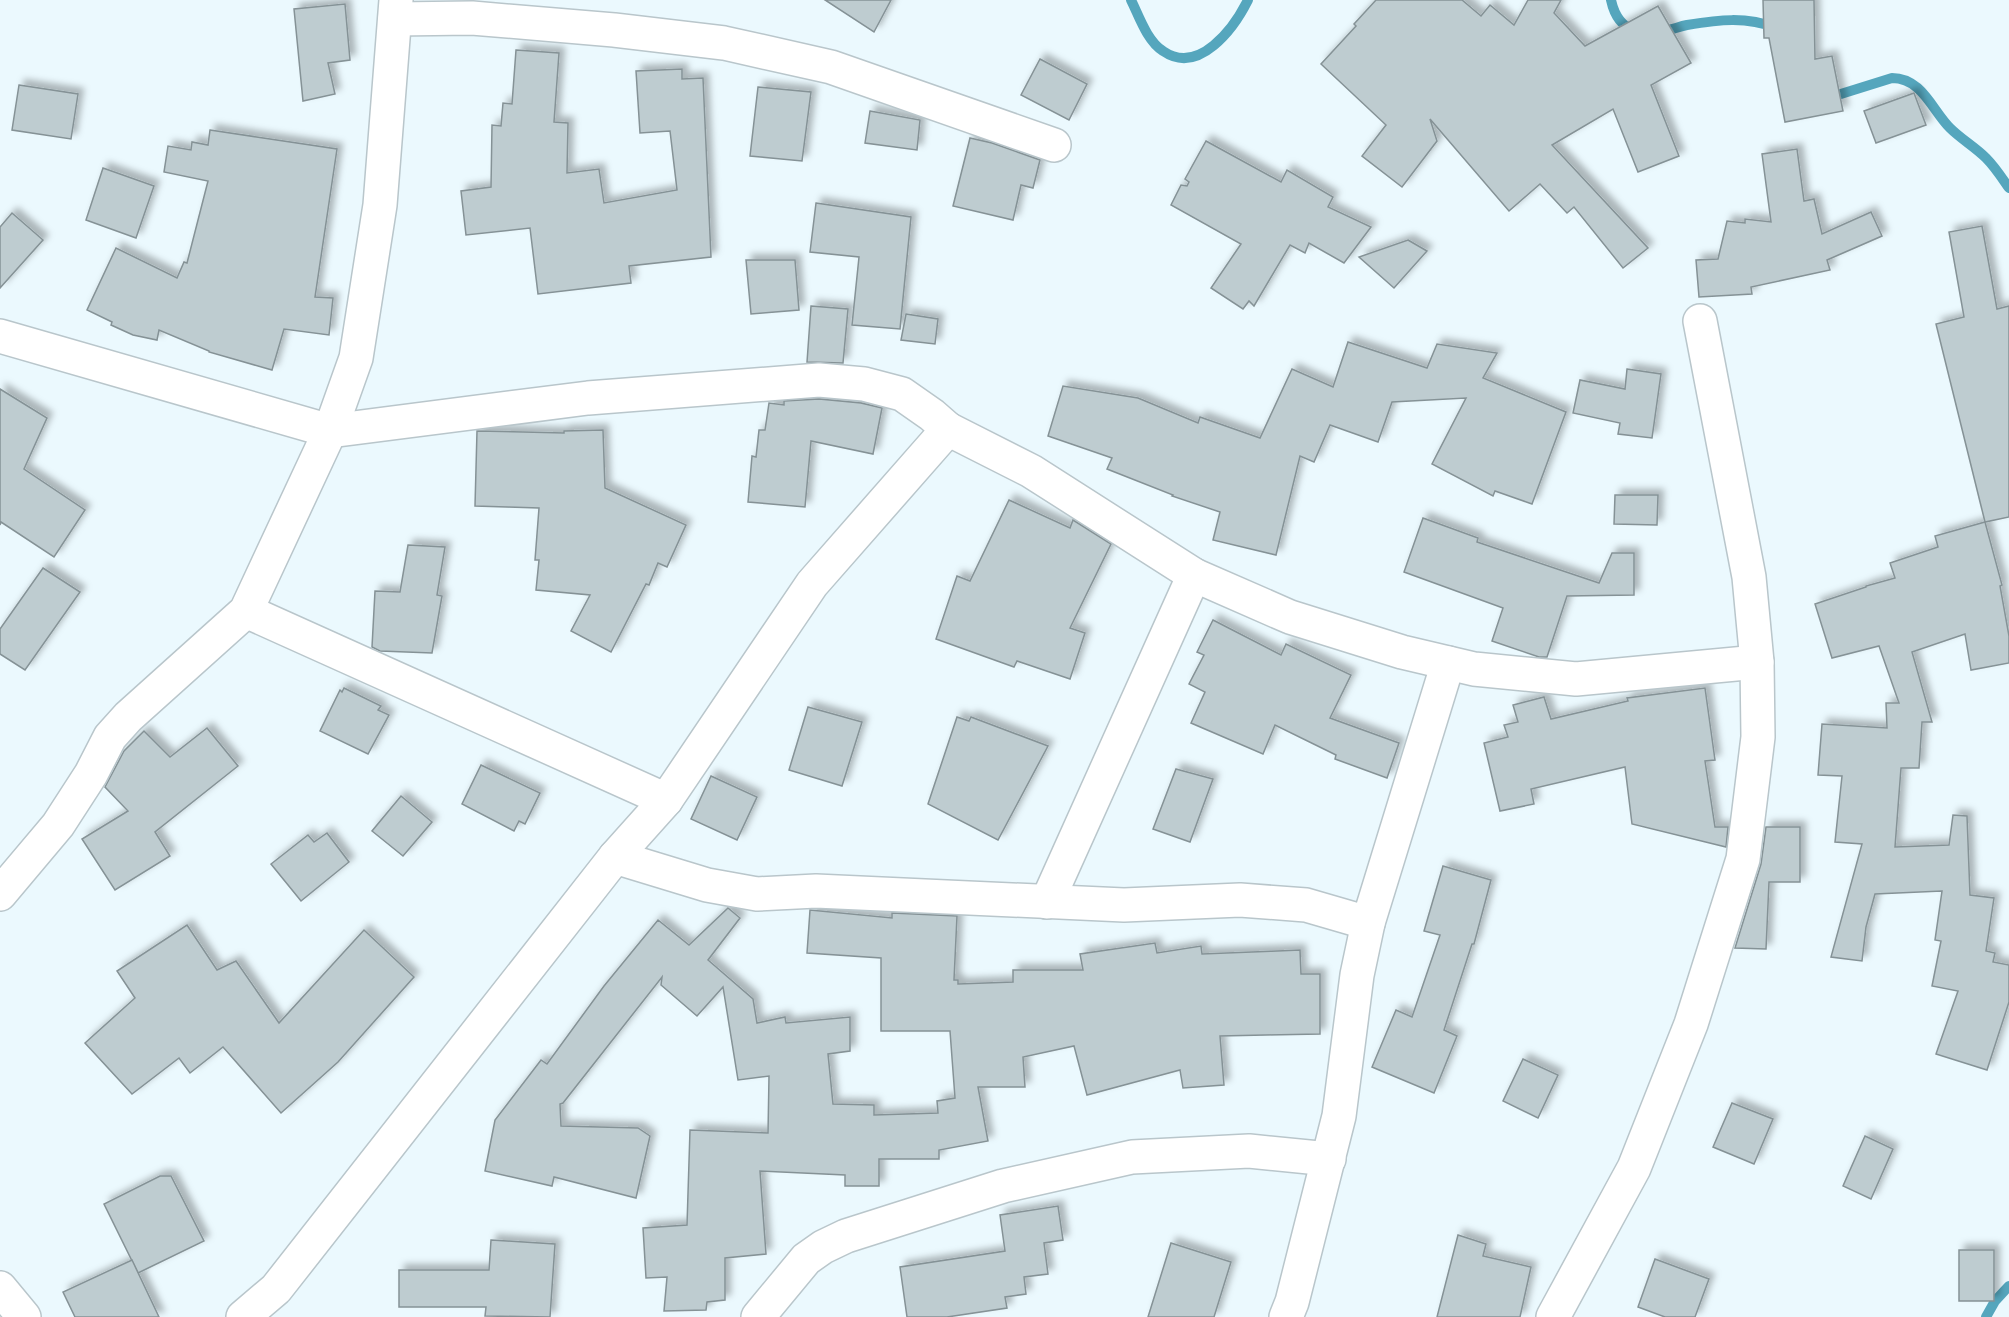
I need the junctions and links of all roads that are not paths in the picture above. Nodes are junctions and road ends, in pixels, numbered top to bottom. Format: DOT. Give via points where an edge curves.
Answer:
graph roads {
  1 [pos="396,10"];
  2 [pos="1054,145"];
  3 [pos="1700,321"];
  4 [pos="0,336"];
  5 [pos="948,429"];
  6 [pos="330,431"];
  7 [pos="1194,575"];
  8 [pos="246,611"];
  9 [pos="1757,662"];
  10 [pos="1448,663"];
  11 [pos="666,800"];
  12 [pos="615,857"];
  13 [pos="0,894"];
  14 [pos="1047,902"];
  15 [pos="1368,923"];
  16 [pos="1329,1159"];
  17 [pos="0,1288"];
  18 [pos="24,1317"];
  19 [pos="243,1317"];
  20 [pos="758,1317"];
  21 [pos="1286,1317"];
  22 [pos="1553,1317"];
  1 -- 2 [label="street" via="724,43 831,68"];
  1 -- 6 [label="street" via="380,205 356,358"];
  3 -- 9 [label="street" via="1749,577"];
  4 -- 6 [label="street"];
  5 -- 6 [label="street" via="902,394 864,384 819,380 588,398"];
  5 -- 7 [label="street" via="1031,471"];
  5 -- 11 [label="street" via="813,584"];
  6 -- 8 [label="street"];
  7 -- 10 [label="street" via="1290,617"];
  7 -- 14 [label="street"];
  8 -- 11 [label="street"];
  8 -- 13 [label="street" via="110,737 58,825"];
  9 -- 10 [label="street" via="1576,679"];
  9 -- 22 [label="street" via="1758,737 1743,859 1691,1024 1634,1168"];
  10 -- 15 [label="street"];
  11 -- 12 [label="street"];
  12 -- 14 [label="street" via="707,885 757,894 816,891"];
  12 -- 19 [label="street" via="276,1289"];
  14 -- 15 [label="street" via="1124,905 1240,900 1306,905"];
  15 -- 16 [label="street"];
  16 -- 20 [label="street" via="1249,1151 1132,1157 1004,1186 846,1236 823,1247 806,1259"];
  16 -- 21 [label="street"];
  17 -- 18 [label="street"];
}
